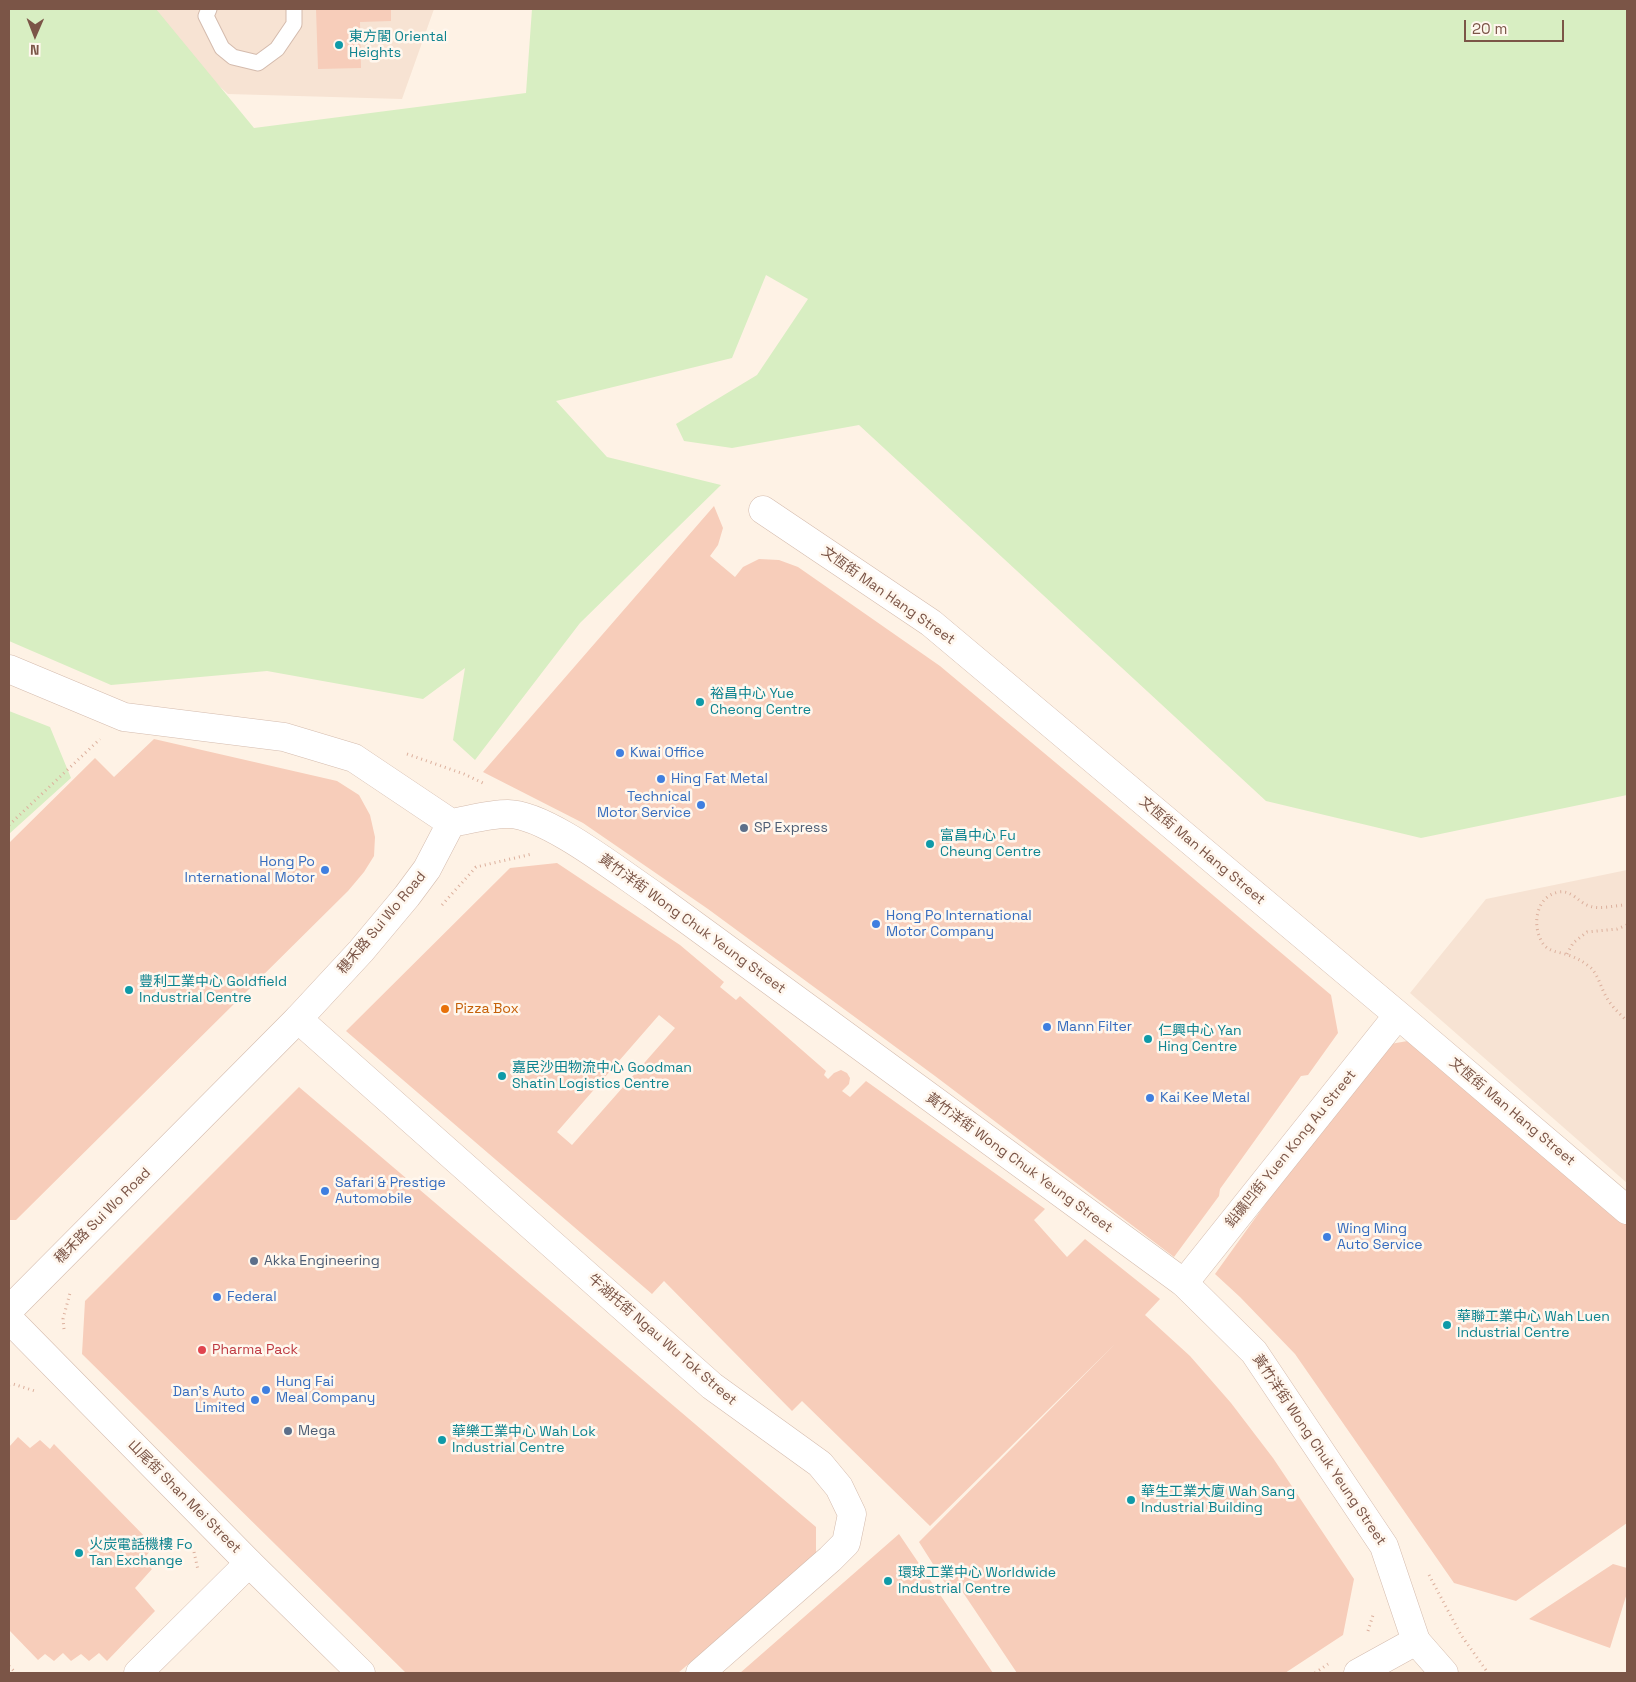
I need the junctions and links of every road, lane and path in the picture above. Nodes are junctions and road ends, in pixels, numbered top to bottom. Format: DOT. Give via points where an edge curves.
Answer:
graph roads {
  1 [pos="209,9"];
  2 [pos="294,9"];
  3 [pos="763,510"];
  4 [pos="9,669"];
  5 [pos="107,734"];
  6 [pos="451,823"];
  7 [pos="9,825"];
  8 [pos="533,854"];
  9 [pos="1627,905"];
  10 [pos="437,910"];
  11 [pos="1627,925"];
  12 [pos="1567,954"];
  13 [pos="1398,1015"];
  14 [pos="298,1018"];
  15 [pos="1627,1021"];
  16 [pos="1627,1210"];
  17 [pos="1184,1283"];
  18 [pos="72,1286"];
  19 [pos="9,1310"];
  20 [pos="9,1319"];
  21 [pos="64,1335"];
  22 [pos="248,1562"];
  23 [pos="1374,1612"];
  24 [pos="1366,1638"];
  25 [pos="1416,1642"];
  26 [pos="1334,1660"];
  27 [pos="9,1666"];
  28 [pos="16,1673"];
  29 [pos="138,1673"];
  30 [pos="361,1673"];
  31 [pos="700,1673"];
  32 [pos="1315,1673"];
  33 [pos="1358,1673"];
  34 [pos="1444,1673"];
  1 -- 2 [label="lane" via="206,16 222,48 233,57 258,63 277,49 294,24"];
  3 -- 13 [label="street, 文恆街 Man Hang Street" via="931,623"];
  4 -- 6 [label="street" via="124,717 284,737 354,758"];
  5 -- 7 [label="path"];
  6 -- 14 [label="street, 穗禾路 Sui Wo Road" via="428,870 408,896"];
  6 -- 17 [label="street, 黃竹洋街 Wong Chuk Yeung Street" via="509,814 536,820 566,836 660,900"];
  8 -- 10 [label="path" via="476,867"];
  9 -- 12 [label="path" via="1589,906 1565,892 1556,892 1546,900 1538,910 1537,930 1548,948"];
  11 -- 12 [label="path" via="1618,930 1587,932 1572,943"];
  12 -- 15 [label="path" via="1593,970 1608,1000"];
  13 -- 16 [label="street, 文恆街 Man Hang Street"];
  13 -- 17 [label="street, 鉛礦凹街 Yuen Kong Au Street"];
  14 -- 19 [label="street, 穗禾路 Sui Wo Road"];
  14 -- 31 [label="street, 牛湖托街 Ngau Wu Tok Street" via="712,1386 820,1464 839,1487 852,1514 846,1543"];
  17 -- 25 [label="street, 黃竹洋街 Wong Chuk Yeung Street" via="1254,1352 1384,1546"];
  18 -- 21 [label="path" via="63,1319"];
  20 -- 22 [label="street, 山尾街 Shan Mei Street"];
  22 -- 29 [label="street"];
  22 -- 30 [label="street, 山尾街 Shan Mei Street"];
  23 -- 24 [label="path"];
  25 -- 33 [label="street"];
  25 -- 34 [label="street, 黃竹洋街 Wong Chuk Yeung Street"];
  26 -- 32 [label="path"];
  27 -- 28 [label="path"];
}
